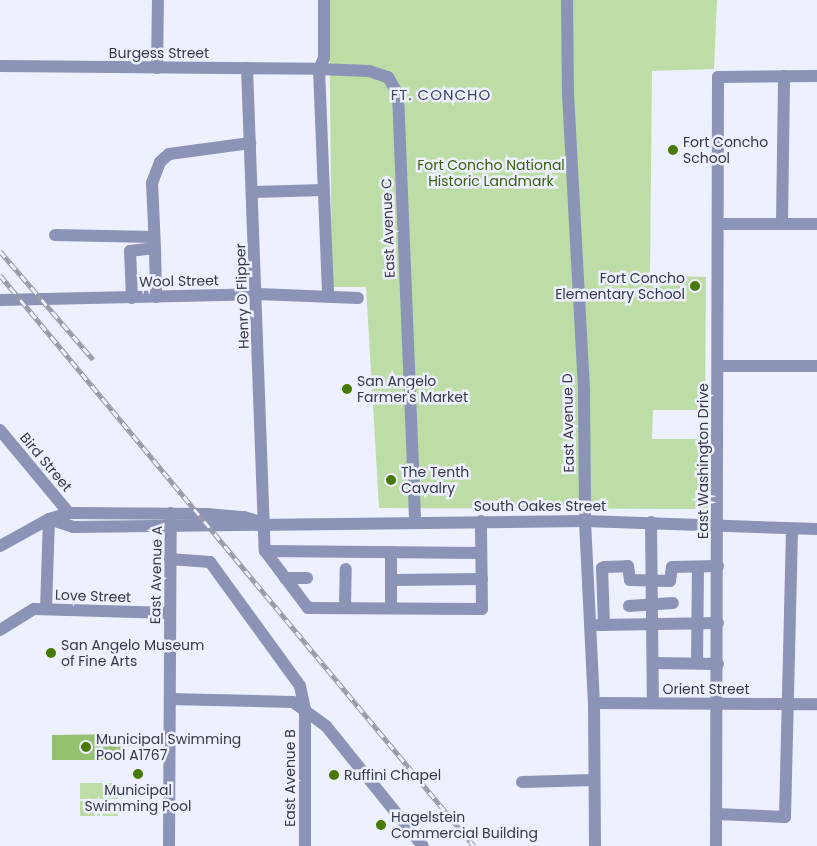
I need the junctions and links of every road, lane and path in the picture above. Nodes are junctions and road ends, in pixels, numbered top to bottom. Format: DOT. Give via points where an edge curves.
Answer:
graph roads {
  1 [pos="158,0"];
  2 [pos="324,0"];
  3 [pos="567,0"];
  4 [pos="0,66"];
  5 [pos="157,68"];
  6 [pos="247,68"];
  7 [pos="319,69"];
  8 [pos="784,76"];
  9 [pos="817,76"];
  10 [pos="250,143"];
  11 [pos="323,190"];
  12 [pos="253,192"];
  13 [pos="718,224"];
  14 [pos="782,224"];
  15 [pos="817,224"];
  16 [pos="55,235"];
  17 [pos="154,243"];
  18 [pos="258,294"];
  19 [pos="156,297"];
  20 [pos="328,297"];
  21 [pos="132,298"];
  22 [pos="358,298"];
  23 [pos="0,300"];
  24 [pos="719,366"];
  25 [pos="817,366"];
  26 [pos="0,430"];
  27 [pos="69,513"];
  28 [pos="49,519"];
  29 [pos="171,520"];
  30 [pos="415,521"];
  31 [pos="480,521"];
  32 [pos="584,521"];
  33 [pos="263,522"];
  34 [pos="650,522"];
  35 [pos="718,524"];
  36 [pos="792,529"];
  37 [pos="817,529"];
  38 [pos="0,546"];
  39 [pos="265,552"];
  40 [pos="391,552"];
  41 [pos="481,553"];
  42 [pos="170,559"];
  43 [pos="718,566"];
  44 [pos="698,567"];
  45 [pos="602,568"];
  46 [pos="346,569"];
  47 [pos="587,569"];
  48 [pos="285,578"];
  49 [pos="307,578"];
  50 [pos="482,579"];
  51 [pos="391,580"];
  52 [pos="652,580"];
  53 [pos="673,603"];
  54 [pos="652,604"];
  55 [pos="629,606"];
  56 [pos="345,608"];
  57 [pos="391,608"];
  58 [pos="46,609"];
  59 [pos="170,613"];
  60 [pos="718,622"];
  61 [pos="698,623"];
  62 [pos="652,624"];
  63 [pos="590,625"];
  64 [pos="604,625"];
  65 [pos="0,630"];
  66 [pos="653,663"];
  67 [pos="697,664"];
  68 [pos="718,664"];
  69 [pos="170,700"];
  70 [pos="594,703"];
  71 [pos="653,704"];
  72 [pos="718,704"];
  73 [pos="786,704"];
  74 [pos="817,704"];
  75 [pos="305,709"];
  76 [pos="594,780"];
  77 [pos="522,782"];
  78 [pos="716,814"];
  79 [pos="169,846"];
  80 [pos="305,846"];
  81 [pos="423,846"];
  82 [pos="595,846"];
  83 [pos="716,846"];
  1 -- 5 [label="street"];
  2 -- 7 [label="street" via="324,58"];
  3 -- 32 [label="street, East Avenue D" via="568,94 584,394"];
  4 -- 5 [label="street, Burgess Street"];
  5 -- 6 [label="street, Burgess Street"];
  6 -- 7 [label="street, Burgess Street"];
  6 -- 10 [label="street, Henry O Flipper"];
  7 -- 11 [label="street"];
  7 -- 30 [label="street, East Avenue C" via="369,71 388,77 398,94"];
  8 -- 9 [label="street"];
  8 -- 13 [label="street, East Washington Drive" via="718,77"];
  8 -- 14 [label="street"];
  10 -- 12 [label="street, Henry O Flipper"];
  10 -- 17 [label="street" via="169,154 160,162 152,183"];
  11 -- 12 [label="street"];
  11 -- 20 [label="street"];
  12 -- 18 [label="street, Henry O Flipper"];
  13 -- 14 [label="street"];
  13 -- 24 [label="street, East Washington Drive"];
  14 -- 15 [label="street"];
  16 -- 17 [label="street"];
  17 -- 19 [label="street"];
  17 -- 21 [label="street" via="130,251"];
  18 -- 19 [label="street, Wool Street"];
  18 -- 20 [label="street, Wool Street"];
  18 -- 33 [label="street, Henry O Flipper"];
  19 -- 21 [label="street, Wool Street"];
  20 -- 22 [label="street, Wool Street"];
  21 -- 23 [label="street, Wool Street"];
  24 -- 25 [label="street"];
  24 -- 35 [label="street, East Washington Drive"];
  26 -- 27 [label="street, Bird Street"];
  27 -- 28 [label="street, South Oakes Street"];
  27 -- 29 [label="street, South Oakes Street"];
  28 -- 29 [label="street, South Oakes Street" via="73,527"];
  28 -- 38 [label="street, South Oakes Street"];
  28 -- 58 [label="street, Love Street"];
  29 -- 33 [label="street, South Oakes Street" via="246,526"];
  29 -- 42 [label="street, East Avenue A"];
  30 -- 31 [label="street, South Oakes Street"];
  30 -- 33 [label="street, South Oakes Street"];
  31 -- 32 [label="street, South Oakes Street"];
  31 -- 41 [label="street"];
  32 -- 34 [label="street, South Oakes Street"];
  32 -- 47 [label="street, East Avenue D"];
  33 -- 39 [label="street, Henry O Flipper"];
  34 -- 35 [label="street, South Oakes Street"];
  34 -- 52 [label="street"];
  35 -- 36 [label="street, South Oakes Street"];
  35 -- 43 [label="street, East Washington Drive"];
  36 -- 37 [label="street, South Oakes Street"];
  36 -- 73 [label="street"];
  39 -- 40 [label="street"];
  39 -- 48 [label="street"];
  40 -- 41 [label="street"];
  40 -- 51 [label="street"];
  41 -- 50 [label="street"];
  42 -- 59 [label="street, East Avenue A"];
  42 -- 75 [label="street, East Avenue B" via="210,562 300,686"];
  43 -- 44 [label="street"];
  43 -- 60 [label="street, East Washington Drive"];
  44 -- 52 [label="street" via="672,568 670,581"];
  44 -- 61 [label="street"];
  45 -- 47 [label="street"];
  45 -- 52 [label="street" via="625,565 628,566 630,580"];
  45 -- 64 [label="street"];
  46 -- 56 [label="street"];
  47 -- 63 [label="street, East Avenue D"];
  48 -- 49 [label="street"];
  48 -- 56 [label="street" via="308,608"];
  50 -- 51 [label="street"];
  50 -- 57 [label="street" via="482,609"];
  51 -- 57 [label="street"];
  52 -- 54 [label="street"];
  53 -- 54 [label="street"];
  54 -- 55 [label="street"];
  54 -- 62 [label="street"];
  56 -- 57 [label="street"];
  58 -- 59 [label="street, Love Street"];
  58 -- 65 [label="street, Love Street" via="34,609"];
  59 -- 69 [label="street, East Avenue A"];
  60 -- 61 [label="street"];
  60 -- 68 [label="street, East Washington Drive"];
  61 -- 62 [label="street"];
  61 -- 67 [label="street"];
  62 -- 64 [label="street"];
  62 -- 66 [label="street"];
  63 -- 64 [label="street"];
  63 -- 70 [label="street, East Avenue D"];
  66 -- 67 [label="street"];
  66 -- 71 [label="street"];
  67 -- 68 [label="street"];
  68 -- 72 [label="street, East Washington Drive"];
  69 -- 75 [label="street" via="293,702"];
  69 -- 79 [label="street, East Avenue A"];
  70 -- 71 [label="street, Orient Street"];
  70 -- 76 [label="street, East Avenue D"];
  71 -- 72 [label="street, Orient Street"];
  72 -- 73 [label="street, Orient Street"];
  72 -- 78 [label="street, East Washington Drive"];
  73 -- 74 [label="street, Orient Street"];
  73 -- 78 [label="street" via="785,817"];
  75 -- 80 [label="street, East Avenue B"];
  75 -- 81 [label="street" via="326,726"];
  76 -- 77 [label="street"];
  76 -- 82 [label="street, East Avenue D"];
  78 -- 83 [label="street, East Washington Drive"];
}
